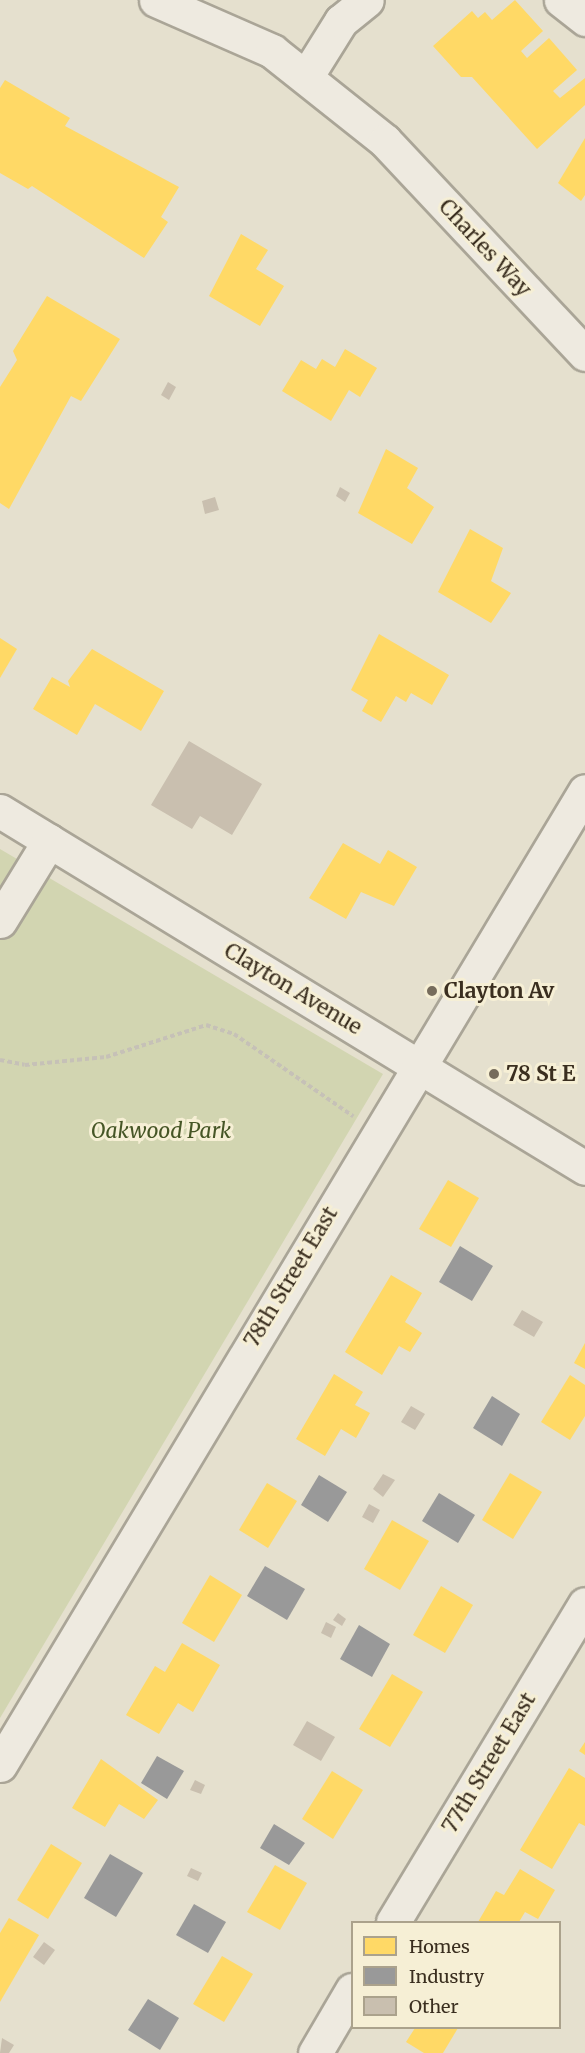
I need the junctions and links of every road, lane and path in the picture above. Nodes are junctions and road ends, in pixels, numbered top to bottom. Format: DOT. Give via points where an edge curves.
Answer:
graph roads {
  1 [pos="156,0"];
  2 [pos="367,0"];
  3 [pos="561,0"];
  4 [pos="585,19"];
  5 [pos="306,77"];
  6 [pos="585,354"];
  7 [pos="585,791"];
  8 [pos="0,812"];
  9 [pos="49,841"];
  10 [pos="0,921"];
  11 [pos="0,1060"];
  12 [pos="418,1064"];
  13 [pos="377,1132"];
  14 [pos="585,1168"];
  15 [pos="585,1604"];
  16 [pos="0,1765"];
  17 [pos="394,1921"];
  18 [pos="351,1992"];
  19 [pos="315,2053"];
  1 -- 5 [label="street, Charles Way" via="272,51"];
  2 -- 5 [label="street" via="341,21"];
  3 -- 4 [label="street"];
  5 -- 6 [label="street, Charles Way" via="385,141"];
  7 -- 12 [label="street, 78th Street East"];
  8 -- 9 [label="street, Clayton Avenue"];
  9 -- 10 [label="street"];
  9 -- 12 [label="street, Clayton Avenue"];
  11 -- 13 [label="path" via="25,1065 106,1057 206,1025 242,1040"];
  12 -- 13 [label="street, 78th Street East"];
  12 -- 14 [label="street, Clayton Avenue"];
  13 -- 16 [label="street, 78th Street East"];
  15 -- 17 [label="street, 77th Street East"];
  18 -- 19 [label="street"];
}
